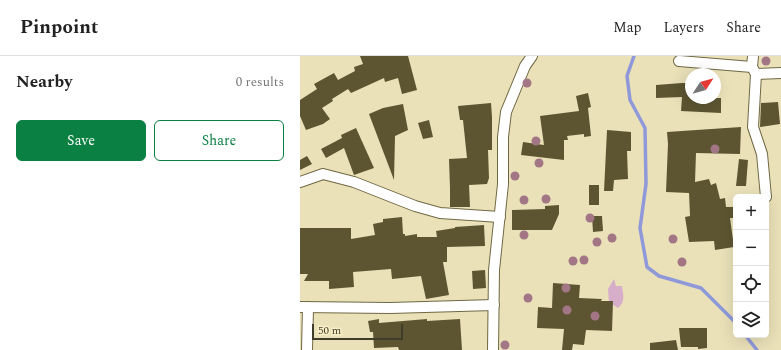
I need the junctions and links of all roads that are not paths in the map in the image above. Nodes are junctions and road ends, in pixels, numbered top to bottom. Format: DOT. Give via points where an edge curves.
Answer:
graph roads {
  1 [pos="532,56"];
  2 [pos="753,56"];
  3 [pos="679,61"];
  4 [pos="754,70"];
  5 [pos="781,73"];
  6 [pos="300,182"];
  7 [pos="766,194"];
  8 [pos="500,217"];
  9 [pos="494,305"];
  10 [pos="304,307"];
  11 [pos="307,350"];
  12 [pos="493,350"];
  1 -- 8 [label="street" via="525,66 506,112 502,137 503,184"];
  2 -- 4 [label="street"];
  3 -- 4 [label="street"];
  4 -- 5 [label="street"];
  4 -- 7 [label="street" via="753,127 762,154"];
  6 -- 8 [label="street" via="323,174 354,182 440,213"];
  8 -- 9 [label="street" via="494,270"];
  9 -- 10 [label="street"];
  9 -- 12 [label="street"];
  10 -- 11 [label="street"];
}
